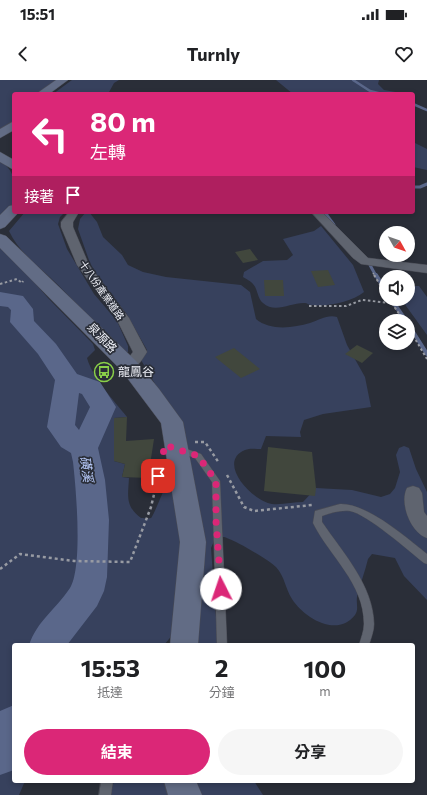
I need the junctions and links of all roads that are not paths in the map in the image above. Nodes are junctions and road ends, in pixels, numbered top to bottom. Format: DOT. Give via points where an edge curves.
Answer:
graph roads {
  1 [pos="63,80"];
  2 [pos="45,92"];
  3 [pos="12,126"];
  4 [pos="0,134"];
  5 [pos="0,156"];
  6 [pos="12,165"];
  7 [pos="12,211"];
  8 [pos="73,214"];
  9 [pos="318,214"];
  10 [pos="0,224"];
  11 [pos="0,239"];
  12 [pos="427,269"];
  13 [pos="129,366"];
  14 [pos="176,448"];
  15 [pos="413,493"];
  16 [pos="427,531"];
  17 [pos="427,560"];
  18 [pos="181,640"];
  19 [pos="222,643"];
  20 [pos="364,643"];
  21 [pos="107,783"];
  22 [pos="181,783"];
  23 [pos="105,795"];
  24 [pos="185,795"];
  1 -- 2 [label="street"];
  3 -- 4 [label="street"];
  5 -- 6 [label="street"];
  7 -- 10 [label="street"];
  8 -- 13 [label="street, 十八份產業道路" via="67,227 83,265 122,318 140,352"];
  9 -- 12 [label="street" via="365,261"];
  11 -- 13 [label="street, 泉源路"];
  13 -- 14 [label="street, 泉源路" via="172,422"];
  14 -- 18 [label="street, 泉源路" via="193,542"];
  14 -- 19 [label="lane" via="198,456 216,481"];
  15 -- 16 [label="street" via="415,513"];
  17 -- 20 [label="lane" via="354,509 340,508 318,514 317,523 364,596 369,624"];
  21 -- 23 [label="lane"];
  22 -- 24 [label="street"];
}
